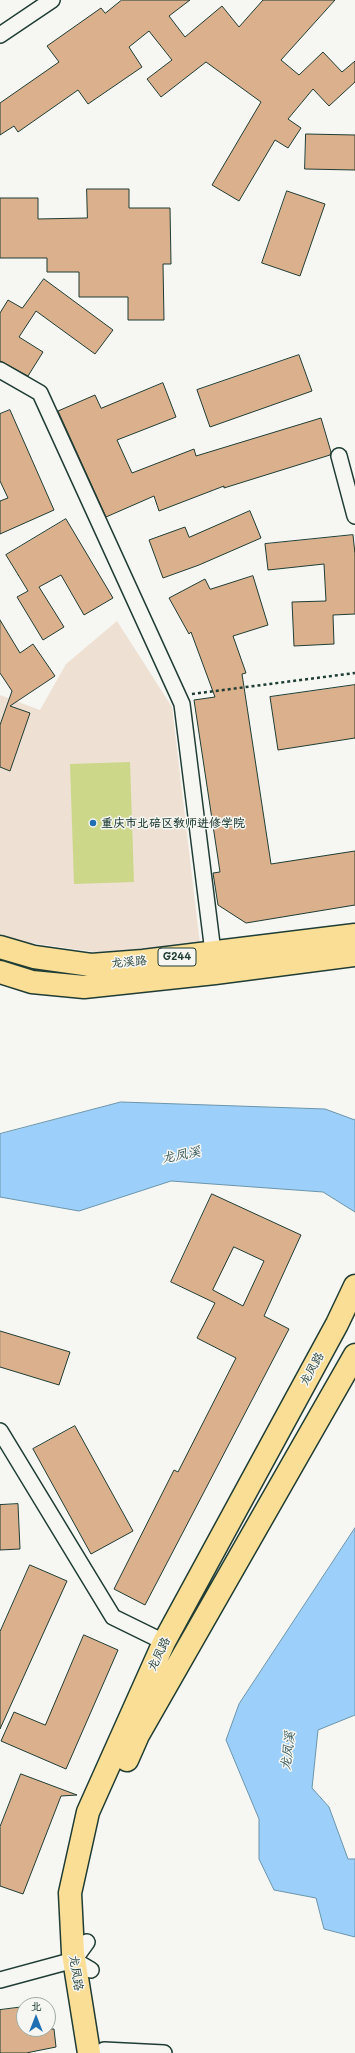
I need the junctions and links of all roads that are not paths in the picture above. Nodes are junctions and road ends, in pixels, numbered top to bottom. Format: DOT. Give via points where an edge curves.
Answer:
graph roads {
  1 [pos="52,0"];
  2 [pos="0,35"];
  3 [pos="0,370"];
  4 [pos="339,456"];
  5 [pos="355,516"];
  6 [pos="355,934"];
  7 [pos="0,947"];
  8 [pos="213,952"];
  9 [pos="355,955"];
  10 [pos="0,972"];
  11 [pos="355,1286"];
  12 [pos="355,1355"];
  13 [pos="0,1431"];
  14 [pos="164,1642"];
  15 [pos="82,1965"];
  16 [pos="0,1980"];
  17 [pos="100,2052"];
  18 [pos="164,2053"];
  1 -- 2 [label="street"];
  3 -- 8 [label="street" via="40,393 182,704"];
  4 -- 5 [label="street"];
  6 -- 8 [label="main road, 龙溪路 / G244"];
  7 -- 8 [label="main road, 龙溪路 / G244" via="34,957 91,965"];
  9 -- 10 [label="main road, 龙溪路 / G244" via="84,987 32,982"];
  11 -- 14 [label="main road, 龙凤路" via="337,1324"];
  12 -- 15 [label="main road, 龙凤路" via="138,1735 102,1816 85,1895 87,1942"];
  13 -- 14 [label="street" via="113,1616"];
  14 -- 15 [label="main road, 龙凤路" via="88,1812 70,1893"];
  15 -- 16 [label="street"];
  15 -- 17 [label="main road, 龙凤路"];
  17 -- 18 [label="street"];
}
